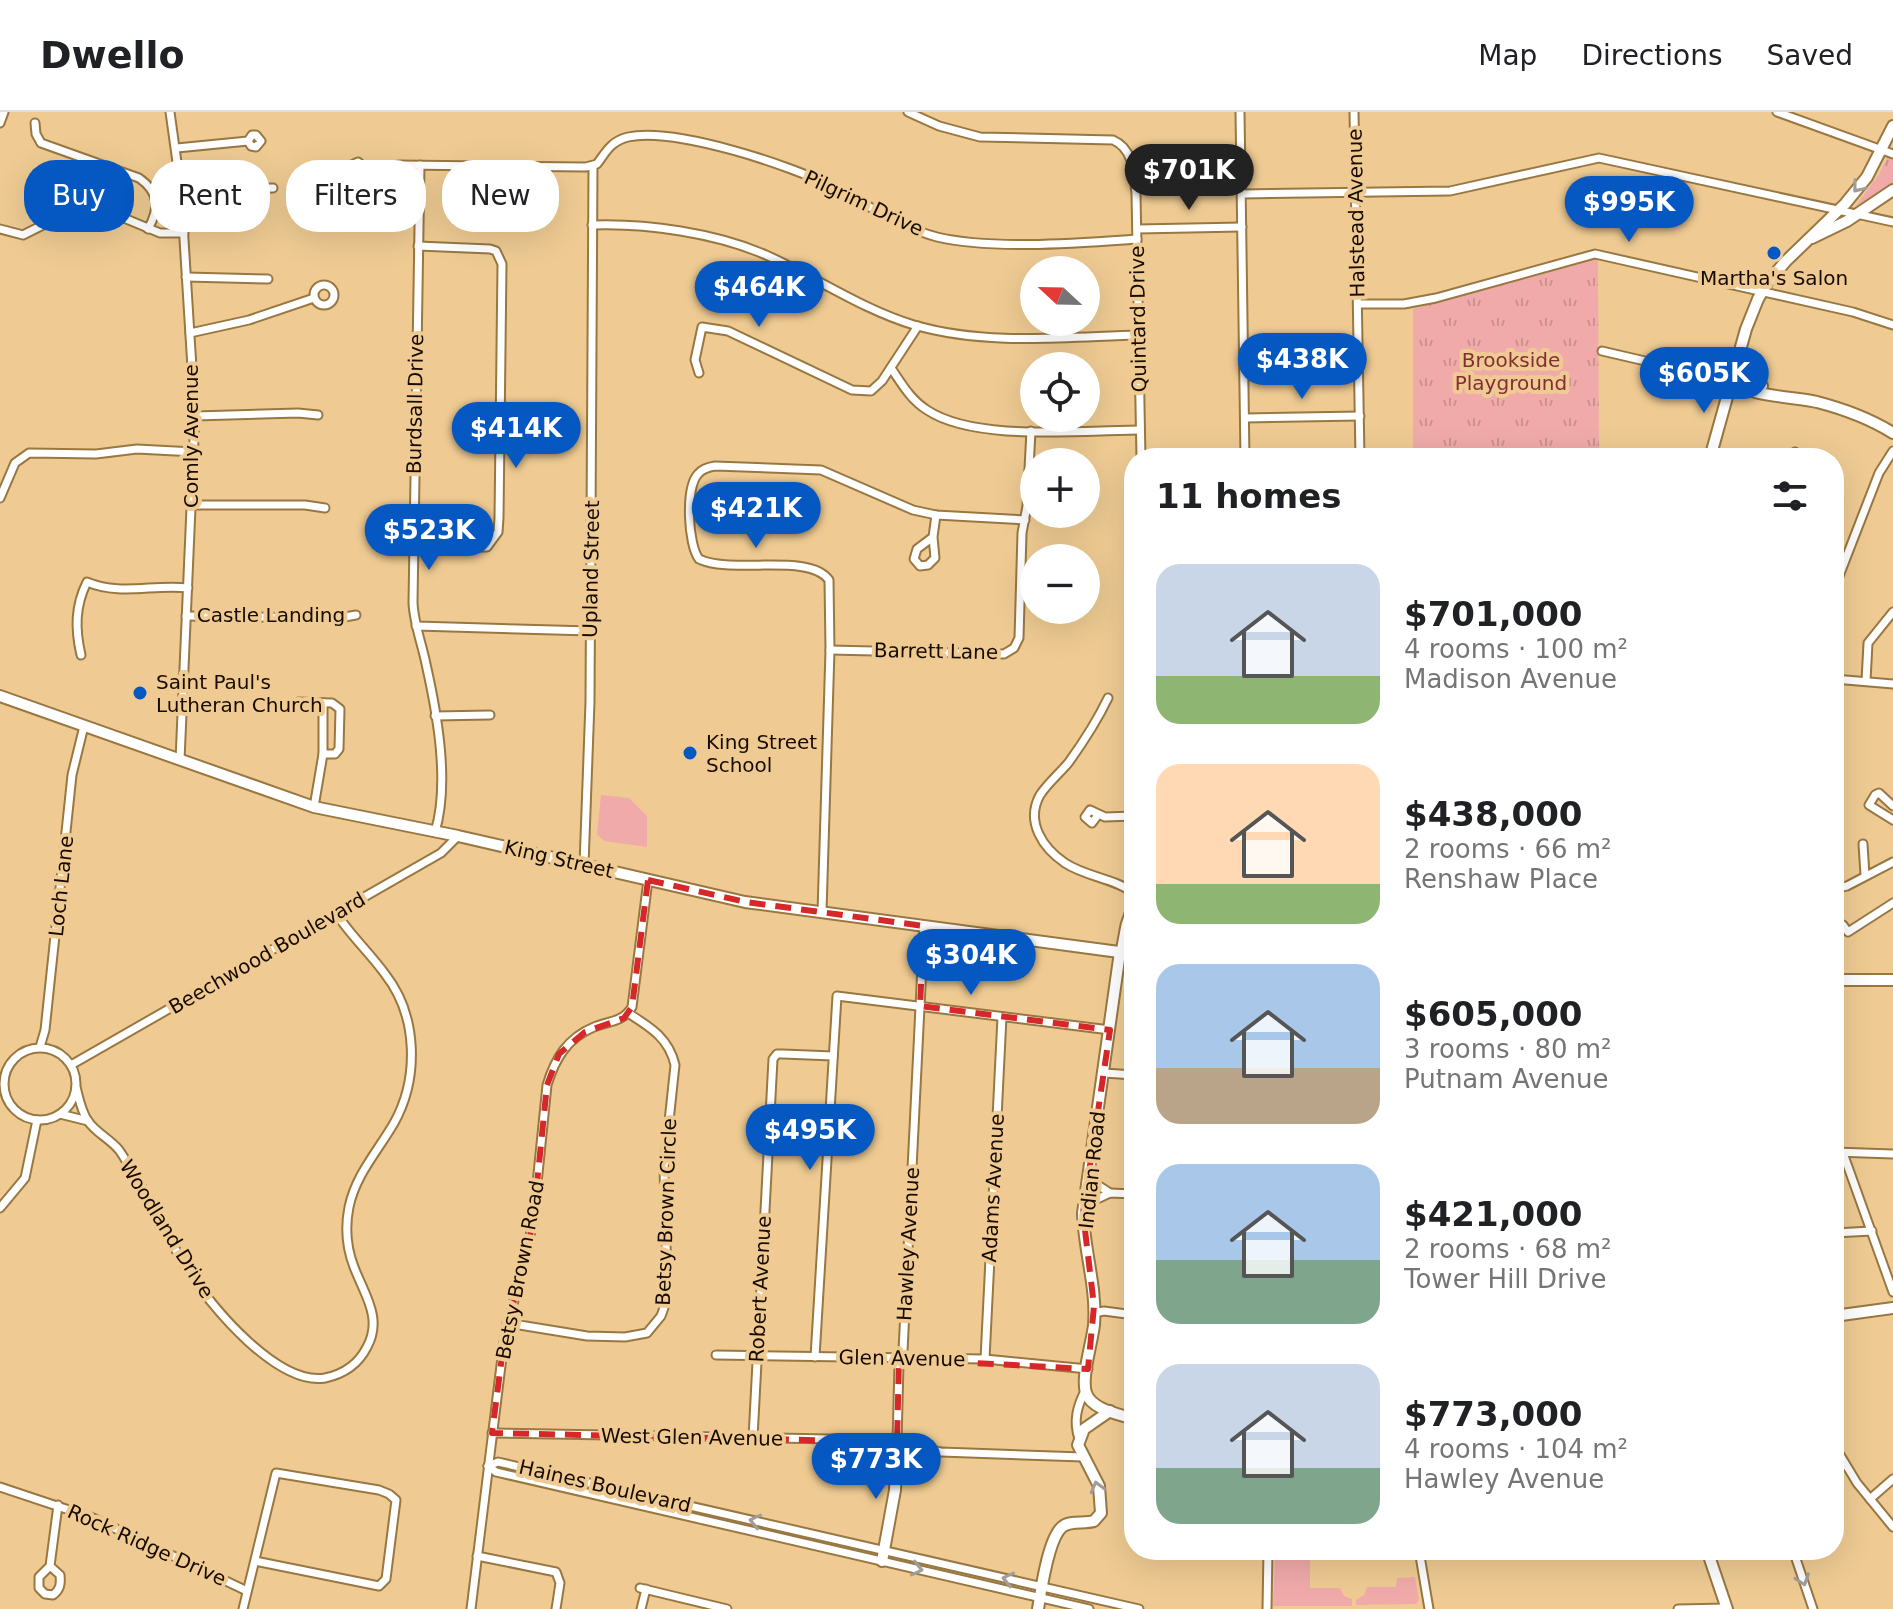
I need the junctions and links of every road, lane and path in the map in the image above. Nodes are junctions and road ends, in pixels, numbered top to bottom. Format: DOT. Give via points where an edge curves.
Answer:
graph roads {
  1 [pos="4,112"];
  2 [pos="170,112"];
  3 [pos="908,112"];
  4 [pos="1240,112"];
  5 [pos="1354,112"];
  6 [pos="1777,112"];
  7 [pos="0,123"];
  8 [pos="35,123"];
  9 [pos="1893,126"];
  10 [pos="248,141"];
  11 [pos="177,148"];
  12 [pos="1881,150"];
  13 [pos="1893,154"];
  14 [pos="178,160"];
  15 [pos="426,165"];
  16 [pos="593,166"];
  17 [pos="270,188"];
  18 [pos="273,188"];
  19 [pos="1893,190"];
  20 [pos="1356,193"];
  21 [pos="1242,194"];
  22 [pos="1838,211"];
  23 [pos="1856,215"];
  24 [pos="1893,222"];
  25 [pos="592,225"];
  26 [pos="1242,227"];
  27 [pos="0,229"];
  28 [pos="148,229"];
  29 [pos="1137,229"];
  30 [pos="418,232"];
  31 [pos="184,233"];
  32 [pos="1810,238"];
  33 [pos="1137,239"];
  34 [pos="418,246"];
  35 [pos="186,277"];
  36 [pos="268,279"];
  37 [pos="1763,292"];
  38 [pos="314,298"];
  39 [pos="1358,304"];
  40 [pos="1893,325"];
  41 [pos="918,326"];
  42 [pos="190,333"];
  43 [pos="1139,335"];
  44 [pos="1602,351"];
  45 [pos="1739,354"];
  46 [pos="891,368"];
  47 [pos="699,373"];
  48 [pos="1731,381"];
  49 [pos="1762,386"];
  50 [pos="1797,398"];
  51 [pos="318,415"];
  52 [pos="195,416"];
  53 [pos="1360,416"];
  54 [pos="1245,418"];
  55 [pos="1020,430"];
  56 [pos="1100,430"];
  57 [pos="1140,430"];
  58 [pos="1893,433"];
  59 [pos="1141,448"];
  60 [pos="1245,448"];
  61 [pos="1360,448"];
  62 [pos="1713,448"];
  63 [pos="1893,451"];
  64 [pos="194,452"];
  65 [pos="0,498"];
  66 [pos="192,505"];
  67 [pos="325,508"];
  68 [pos="936,515"];
  69 [pos="1020,520"];
  70 [pos="1025,528"];
  71 [pos="933,537"];
  72 [pos="413,548"];
  73 [pos="1844,569"];
  74 [pos="188,588"];
  75 [pos="1893,612"];
  76 [pos="356,615"];
  77 [pos="186,616"];
  78 [pos="416,626"];
  79 [pos="591,631"];
  80 [pos="830,650"];
  81 [pos="81,655"];
  82 [pos="1844,680"];
  83 [pos="1866,681"];
  84 [pos="1893,684"];
  85 [pos="0,696"];
  86 [pos="1108,698"];
  87 [pos="298,702"];
  88 [pos="323,703"];
  89 [pos="490,715"];
  90 [pos="435,716"];
  91 [pos="84,726"];
  92 [pos="323,754"];
  93 [pos="180,760"];
  94 [pos="1893,806"];
  95 [pos="314,807"];
  96 [pos="1098,815"];
  97 [pos="1124,816"];
  98 [pos="1893,820"];
  99 [pos="435,832"];
  100 [pos="458,836"];
  101 [pos="1863,844"];
  102 [pos="1893,862"];
  103 [pos="584,865"];
  104 [pos="1865,875"];
  105 [pos="648,880"];
  106 [pos="1844,887"];
  107 [pos="1124,888"];
  108 [pos="1893,903"];
  109 [pos="822,912"];
  110 [pos="336,913"];
  111 [pos="924,926"];
  112 [pos="1844,926"];
  113 [pos="1124,930"];
  114 [pos="1120,952"];
  115 [pos="1124,953"];
  116 [pos="1844,980"];
  117 [pos="1893,980"];
  118 [pos="920,1006"];
  119 [pos="628,1013"];
  120 [pos="1002,1017"];
  121 [pos="1110,1030"];
  122 [pos="40,1047"];
  123 [pos="833,1056"];
  124 [pos="0,1059"];
  125 [pos="10,1063"];
  126 [pos="71,1065"];
  127 [pos="1104,1073"];
  128 [pos="1124,1074"];
  129 [pos="76,1087"];
  130 [pos="60,1114"];
  131 [pos="37,1120"];
  132 [pos="88,1121"];
  133 [pos="1844,1152"];
  134 [pos="1893,1154"];
  135 [pos="1844,1166"];
  136 [pos="1087,1178"];
  137 [pos="1110,1193"];
  138 [pos="1124,1194"];
  139 [pos="1084,1205"];
  140 [pos="0,1208"];
  141 [pos="1872,1231"];
  142 [pos="1844,1232"];
  143 [pos="1893,1292"];
  144 [pos="1893,1308"];
  145 [pos="1094,1313"];
  146 [pos="1124,1314"];
  147 [pos="1844,1315"];
  148 [pos="507,1323"];
  149 [pos="716,1355"];
  150 [pos="756,1356"];
  151 [pos="815,1357"];
  152 [pos="901,1358"];
  153 [pos="985,1359"];
  154 [pos="1088,1369"];
  155 [pos="1086,1389"];
  156 [pos="1110,1411"];
  157 [pos="1124,1416"];
  158 [pos="492,1433"];
  159 [pos="753,1438"];
  160 [pos="1079,1439"];
  161 [pos="897,1442"];
  162 [pos="1083,1457"];
  163 [pos="1845,1465"];
  164 [pos="488,1466"];
  165 [pos="1893,1479"];
  166 [pos="0,1487"];
  167 [pos="1870,1499"];
  168 [pos="58,1505"];
  169 [pos="1893,1527"];
  170 [pos="477,1556"];
  171 [pos="884,1556"];
  172 [pos="1268,1560"];
  173 [pos="1421,1560"];
  174 [pos="1710,1560"];
  175 [pos="1796,1560"];
  176 [pos="255,1561"];
  177 [pos="50,1566"];
  178 [pos="247,1591"];
  179 [pos="1040,1598"];
  180 [pos="243,1609"];
  181 [pos="471,1609"];
  182 [pos="556,1609"];
  183 [pos="641,1609"];
  184 [pos="727,1609"];
  185 [pos="1089,1609"];
  186 [pos="1139,1609"];
  187 [pos="1267,1609"];
  188 [pos="1429,1609"];
  189 [pos="1678,1609"];
  190 [pos="1726,1609"];
  191 [pos="1813,1609"];
  1 -- 7 [label="street"];
  2 -- 11 [label="street, Comly Avenue"];
  3 -- 29 [label="street, Quintard Drive" via="969,135 1113,140 1125,147 1130,159"];
  4 -- 21 [label="street"];
  5 -- 20 [label="street, Halstead Avenue"];
  6 -- 12 [label="street"];
  8 -- 28 [label="street" via="38,140 45,146 139,178 150,187 156,199"];
  9 -- 12 [label="street"];
  10 -- 11 [label="street"];
  11 -- 14 [label="street, Comly Avenue"];
  12 -- 13 [label="street"];
  12 -- 22 [label="street, one-way" via="1867,177"];
  15 -- 16 [label="street"];
  16 -- 25 [label="street, Upland Street"];
  16 -- 33 [label="street, Pilgrim Drive" via="613,144 629,137 694,141 804,174 906,227 936,236 993,243"];
  17 -- 18 [label="street"];
  19 -- 23 [label="street"];
  20 -- 21 [label="street"];
  20 -- 22 [label="street" via="1450,191 1599,158"];
  20 -- 39 [label="street, Halstead Avenue"];
  21 -- 26 [label="street"];
  22 -- 23 [label="street"];
  22 -- 32 [label="street"];
  23 -- 24 [label="street"];
  23 -- 32 [label="street"];
  25 -- 41 [label="street" via="637,226 735,243 854,302"];
  25 -- 79 [label="street, Upland Street"];
  26 -- 29 [label="street"];
  26 -- 54 [label="street"];
  27 -- 28 [label="street" via="23,235 95,206"];
  28 -- 31 [label="street"];
  29 -- 33 [label="street, Quintard Drive"];
  30 -- 34 [label="street, Burdsall Drive"];
  31 -- 35 [label="street, Comly Avenue"];
  32 -- 37 [label="street"];
  33 -- 43 [label="street, Quintard Drive"];
  34 -- 72 [label="street, Burdsall Drive"];
  34 -- 72 [label="street" via="490,249 502,264 500,479 498,532 487,547"];
  35 -- 36 [label="street"];
  35 -- 42 [label="street, Comly Avenue"];
  37 -- 39 [label="street" via="1595,254 1436,298"];
  37 -- 40 [label="street"];
  37 -- 45 [label="street"];
  38 -- 42 [label="street"];
  39 -- 53 [label="street, Halstead Avenue"];
  41 -- 43 [label="street" via="985,337"];
  41 -- 46 [label="street"];
  42 -- 52 [label="street, Comly Avenue"];
  43 -- 57 [label="street, Quintard Drive"];
  44 -- 48 [label="street"];
  45 -- 48 [label="street"];
  45 -- 49 [label="street" via="1745,371"];
  46 -- 47 [label="street" via="876,388 859,391 728,331 702,327 695,360"];
  46 -- 55 [label="street" via="913,400 952,423"];
  48 -- 49 [label="street"];
  48 -- 50 [label="street"];
  48 -- 62 [label="street"];
  49 -- 50 [label="street"];
  50 -- 58 [label="street" via="1857,415"];
  51 -- 52 [label="street"];
  52 -- 64 [label="street, Comly Avenue"];
  53 -- 54 [label="street"];
  53 -- 61 [label="street, Halstead Avenue"];
  54 -- 60 [label="street"];
  56 -- 57 [label="street"];
  57 -- 59 [label="street, Quintard Drive"];
  63 -- 73 [label="street" via="1879,473"];
  64 -- 65 [label="street" via="29,453 15,463"];
  64 -- 66 [label="street, Comly Avenue"];
  66 -- 67 [label="street"];
  66 -- 74 [label="street, Comly Avenue"];
  68 -- 69 [label="street"];
  68 -- 71 [label="street"];
  68 -- 80 [label="street" via="904,507 821,470 715,466 697,474 689,527 696,555 715,564 822,572 829,580"];
  70 -- 80 [label="street, Barrett Lane" via="1019,638 1009,652"];
  72 -- 78 [label="street, Burdsall Drive"];
  74 -- 77 [label="street, Comly Avenue"];
  74 -- 81 [label="street" via="104,589 87,582 76,620"];
  75 -- 83 [label="street" via="1868,643"];
  76 -- 77 [label="street, Castle Landing"];
  77 -- 93 [label="street, Comly Avenue"];
  78 -- 79 [label="street"];
  78 -- 90 [label="street, Burdsall Drive"];
  79 -- 103 [label="street, Upland Street"];
  80 -- 109 [label="street"];
  82 -- 83 [label="street"];
  83 -- 84 [label="street"];
  85 -- 91 [label="street, King Street"];
  86 -- 107 [label="street" via="1034,810 1042,843 1055,856"];
  87 -- 88 [label="street"];
  88 -- 92 [label="street"];
  88 -- 92 [label="street" via="336,705 340,718 339,749"];
  89 -- 90 [label="street"];
  90 -- 99 [label="street, Burdsall Drive" via="441,770"];
  91 -- 93 [label="street, King Street"];
  91 -- 122 [label="street, Loch Lane" via="72,775"];
  92 -- 95 [label="street"];
  93 -- 95 [label="street, King Street"];
  94 -- 98 [label="street" via="1879,793 1869,805"];
  95 -- 99 [label="street, King Street"];
  96 -- 97 [label="street"];
  99 -- 100 [label="street, King Street"];
  100 -- 103 [label="street, King Street"];
  100 -- 110 [label="street, Beechwood Boulevard" via="441,853"];
  101 -- 104 [label="street"];
  102 -- 104 [label="street"];
  103 -- 105 [label="street, King Street"];
  104 -- 106 [label="street"];
  105 -- 109 [label="street, King Street" via="745,902"];
  105 -- 119 [label="street"];
  108 -- 112 [label="street" via="1848,932"];
  109 -- 111 [label="street, King Street"];
  110 -- 126 [label="street, Beechwood Boulevard"];
  110 -- 132 [label="street, Woodland Drive" via="388,976 405,1012 411,1047 402,1107 366,1165 349,1207 347,1240 374,1322 369,1344 355,1363 334,1376 308,1378 281,1367 249,1341 197,1283 118,1149"];
  111 -- 114 [label="street, King Street"];
  111 -- 118 [label="street, Hawley Avenue"];
  113 -- 114 [label="street"];
  114 -- 115 [label="street, King Street"];
  114 -- 121 [label="street, Indian Road"];
  116 -- 117 [label="street"];
  118 -- 120 [label="street"];
  118 -- 123 [label="street" via="837,996"];
  118 -- 152 [label="street, Hawley Avenue"];
  119 -- 148 [label="street, Betsy Brown Road" via="576,1038 551,1071 533,1223"];
  119 -- 148 [label="street, Betsy Brown Circle" via="663,1039 674,1063 664,1168 667,1280 661,1316 647,1333 625,1337"];
  120 -- 121 [label="street"];
  120 -- 153 [label="street, Adams Avenue"];
  121 -- 127 [label="street, Indian Road"];
  122 -- 125 [label="street" via="22,1052"];
  122 -- 126 [label="street" via="57,1051"];
  123 -- 150 [label="street, Robert Avenue" via="777,1054 773,1059"];
  123 -- 151 [label="street"];
  124 -- 125 [label="street"];
  125 -- 131 [label="street" via="5,1095 22,1115"];
  126 -- 129 [label="street"];
  127 -- 128 [label="street"];
  127 -- 136 [label="street, Indian Road"];
  129 -- 130 [label="street"];
  129 -- 132 [label="street, Woodland Drive"];
  130 -- 131 [label="street"];
  130 -- 132 [label="street, Woodland Drive"];
  131 -- 140 [label="street" via="25,1178"];
  133 -- 134 [label="street"];
  135 -- 141 [label="street"];
  136 -- 137 [label="street"];
  136 -- 139 [label="street, Indian Road"];
  137 -- 138 [label="street"];
  137 -- 139 [label="street"];
  139 -- 145 [label="street, Indian Road"];
  141 -- 142 [label="street"];
  141 -- 143 [label="street"];
  144 -- 147 [label="street"];
  145 -- 146 [label="street"];
  145 -- 154 [label="street, Indian Road"];
  148 -- 158 [label="street, Betsy Brown Road"];
  149 -- 150 [label="street, Glen Avenue"];
  150 -- 151 [label="street, Glen Avenue"];
  150 -- 159 [label="street, Robert Avenue"];
  151 -- 152 [label="street, Glen Avenue"];
  152 -- 153 [label="street, Glen Avenue"];
  152 -- 161 [label="street, Hawley Avenue"];
  153 -- 154 [label="street, Glen Avenue"];
  154 -- 155 [label="street, Indian Road"];
  155 -- 156 [label="street" via="1092,1401"];
  155 -- 160 [label="street, Indian Road" via="1077,1410"];
  156 -- 157 [label="street"];
  156 -- 160 [label="street" via="1084,1429"];
  158 -- 159 [label="street, West Glen Avenue"];
  158 -- 164 [label="street, Betsy Brown Road"];
  159 -- 161 [label="street, West Glen Avenue"];
  160 -- 162 [label="street, Indian Road"];
  161 -- 162 [label="street, West Glen Avenue" via="941,1452"];
  161 -- 171 [label="street, Hawley Avenue"];
  179 -- 162 [label="street, Indian Road, one-way" via="1060,1529 1094,1521 1101,1513 1099,1486"];
  163 -- 167 [label="street"];
  164 -- 170 [label="street, Betsy Brown Road"];
  164 -- 171 [label="street, Haines Boulevard" via="498,1462"];
  165 -- 167 [label="street"];
  166 -- 168 [label="street, Rock Ridge Drive"];
  167 -- 169 [label="street"];
  168 -- 177 [label="street"];
  168 -- 178 [label="street, Rock Ridge Drive"];
  170 -- 181 [label="street, Betsy Brown Road"];
  170 -- 182 [label="street" via="559,1575"];
  171 -- 179 [label="street, Haines Boulevard"];
  172 -- 187 [label="street"];
  173 -- 188 [label="street"];
  174 -- 190 [label="street"];
  175 -- 191 [label="street, one-way"];
  176 -- 176 [label="street" via="276,1473 379,1490 396,1500 386,1579 376,1587"];
  176 -- 178 [label="street"];
  178 -- 180 [label="street"];
  179 -- 185 [label="street, Haines Boulevard"];
  179 -- 186 [label="street, Haines Boulevard"];
  183 -- 184 [label="street" via="643,1589"];
  189 -- 190 [label="street"];
}
